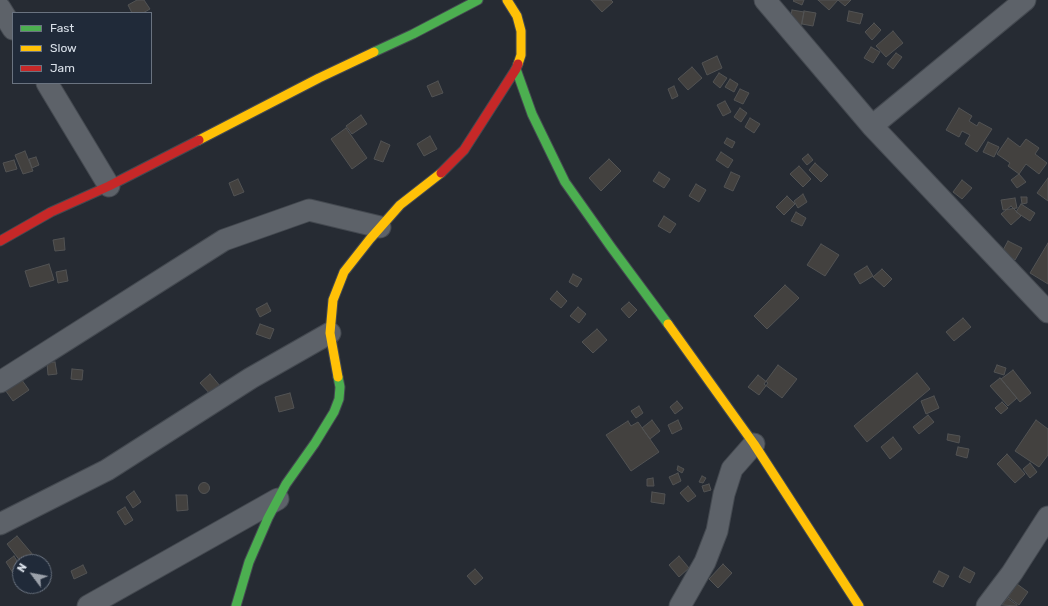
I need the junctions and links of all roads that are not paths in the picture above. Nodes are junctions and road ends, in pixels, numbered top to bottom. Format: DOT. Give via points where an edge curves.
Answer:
graph roads {
  1 [pos="478,0"];
  2 [pos="507,0"];
  3 [pos="765,0"];
  4 [pos="1024,0"];
  5 [pos="0,8"];
  6 [pos="12,27"];
  7 [pos="516,69"];
  8 [pos="47,84"];
  9 [pos="872,126"];
  10 [pos="109,186"];
  11 [pos="380,227"];
  12 [pos="0,241"];
  13 [pos="1048,312"];
  14 [pos="330,333"];
  15 [pos="0,382"];
  16 [pos="754,444"];
  17 [pos="278,499"];
  18 [pos="1048,517"];
  19 [pos="0,524"];
  20 [pos="88,606"];
  21 [pos="236,606"];
  22 [pos="680,606"];
  23 [pos="859,606"];
  24 [pos="987,606"];
  1 -- 10 [label="street"];
  2 -- 7 [label="street" via="517,16 521,31 521,55"];
  3 -- 9 [label="street"];
  4 -- 9 [label="street"];
  5 -- 6 [label="street"];
  7 -- 11 [label="street" via="464,150 436,178 400,205"];
  7 -- 16 [label="street" via="532,114 565,182"];
  8 -- 10 [label="street"];
  9 -- 13 [label="street"];
  10 -- 12 [label="street" via="51,212"];
  11 -- 14 [label="street" via="344,272 333,300"];
  11 -- 15 [label="street" via="309,210 224,240"];
  14 -- 17 [label="street" via="340,387 339,399 334,412"];
  14 -- 19 [label="street" via="251,378 107,470"];
  16 -- 22 [label="street" via="732,469 717,531 706,562"];
  16 -- 23 [label="street"];
  17 -- 20 [label="street"];
  17 -- 21 [label="street" via="249,562"];
  18 -- 24 [label="street"];
}
